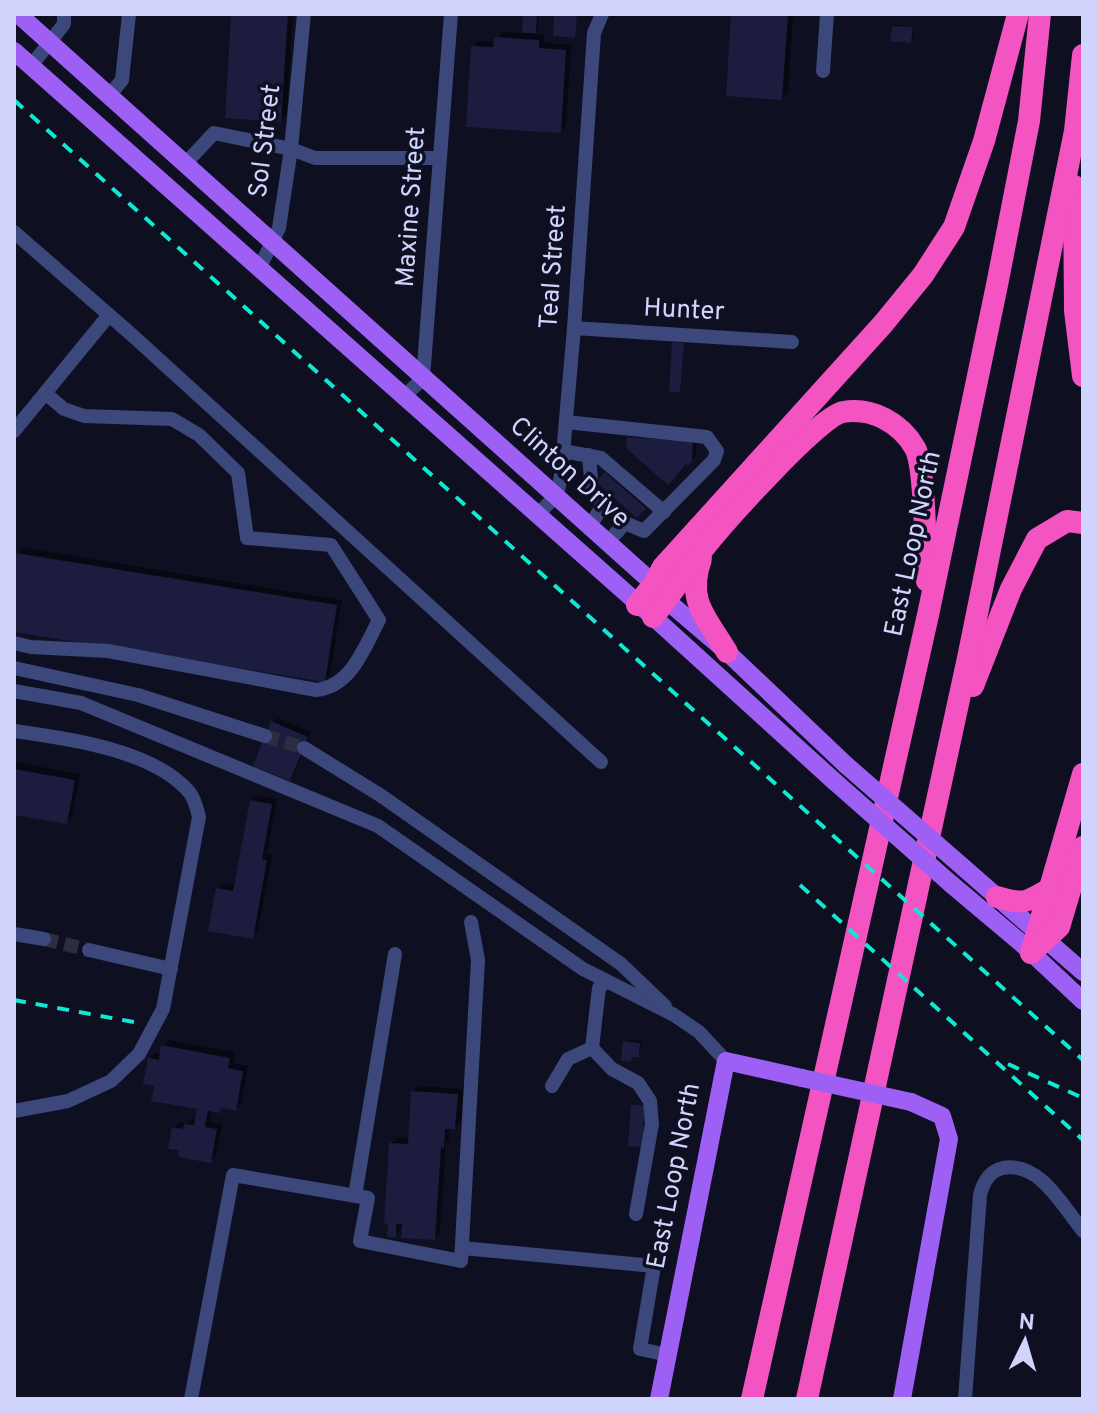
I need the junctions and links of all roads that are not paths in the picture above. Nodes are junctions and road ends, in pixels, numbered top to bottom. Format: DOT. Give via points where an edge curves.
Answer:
graph roads {
  1 [pos="18,14"];
  2 [pos="64,14"];
  3 [pos="129,14"];
  4 [pos="304,14"];
  5 [pos="451,14"];
  6 [pos="602,14"];
  7 [pos="827,14"];
  8 [pos="1018,14"];
  9 [pos="1040,14"];
  10 [pos="51,44"];
  11 [pos="14,51"];
  12 [pos="1083,55"];
  13 [pos="31,66"];
  14 [pos="823,71"];
  15 [pos="109,96"];
  16 [pos="1075,131"];
  17 [pos="291,149"];
  18 [pos="440,158"];
  19 [pos="185,164"];
  20 [pos="14,232"];
  21 [pos="272,243"];
  22 [pos="259,269"];
  23 [pos="109,315"];
  24 [pos="574,328"];
  25 [pos="792,342"];
  26 [pos="1083,376"];
  27 [pos="423,378"];
  28 [pos="45,393"];
  29 [pos="405,396"];
  30 [pos="566,422"];
  31 [pos="14,431"];
  32 [pos="563,451"];
  33 [pos="589,455"];
  34 [pos="557,495"];
  35 [pos="603,505"];
  36 [pos="664,512"];
  37 [pos="536,516"];
  38 [pos="1083,523"];
  39 [pos="623,524"];
  40 [pos="590,526"];
  41 [pos="608,542"];
  42 [pos="704,548"];
  43 [pos="652,602"];
  44 [pos="928,615"];
  45 [pos="14,643"];
  46 [pos="727,652"];
  47 [pos="14,668"];
  48 [pos="14,691"];
  49 [pos="14,731"];
  50 [pos="265,736"];
  51 [pos="304,748"];
  52 [pos="601,762"];
  53 [pos="944,762"];
  54 [pos="1083,774"];
  55 [pos="1083,847"];
  56 [pos="1049,889"];
  57 [pos="997,897"];
  58 [pos="471,922"];
  59 [pos="14,934"];
  60 [pos="44,939"];
  61 [pos="1038,942"];
  62 [pos="89,950"];
  63 [pos="395,954"];
  64 [pos="171,969"];
  65 [pos="1083,972"];
  66 [pos="606,981"];
  67 [pos="1083,1001"];
  68 [pos="674,1015"];
  69 [pos="592,1048"];
  70 [pos="726,1061"];
  71 [pos="552,1086"];
  72 [pos="14,1111"];
  73 [pos="355,1196"];
  74 [pos="636,1214"];
  75 [pos="1083,1231"];
  76 [pos="462,1248"];
  77 [pos="668,1355"];
  78 [pos="753,1396"];
  79 [pos="191,1399"];
  80 [pos="659,1399"];
  81 [pos="807,1399"];
  82 [pos="902,1399"];
  83 [pos="965,1399"];
  1 -- 10 [label="main road, Clinton Drive"];
  2 -- 10 [label="street"];
  3 -- 15 [label="street" via="122,80"];
  4 -- 17 [label="street, Sol Street"];
  5 -- 18 [label="street, Maxine Street"];
  6 -- 24 [label="street, Teal Street" via="594,33"];
  7 -- 14 [label="street"];
  8 -- 43 [label="highway" via="954,227 883,324 663,567"];
  9 -- 44 [label="highway, East Loop North" via="1029,121"];
  10 -- 13 [label="street"];
  10 -- 15 [label="main road, Clinton Drive"];
  11 -- 13 [label="main road, Clinton Drive"];
  12 -- 16 [label="highway"];
  13 -- 22 [label="main road, Clinton Drive"];
  15 -- 19 [label="main road, Clinton Drive"];
  16 -- 26 [label="highway" via="1075,311"];
  16 -- 53 [label="highway"];
  17 -- 18 [label="street" via="315,158"];
  17 -- 19 [label="street" via="214,133"];
  17 -- 21 [label="street, Sol Street"];
  18 -- 27 [label="street, Maxine Street"];
  19 -- 21 [label="main road, Clinton Drive"];
  20 -- 23 [label="street"];
  21 -- 22 [label="street, Sol Street"];
  21 -- 27 [label="main road, Clinton Drive"];
  22 -- 29 [label="main road, Clinton Drive"];
  23 -- 28 [label="street"];
  23 -- 52 [label="street"];
  24 -- 25 [label="street, Hunter"];
  24 -- 30 [label="street, Teal Street"];
  27 -- 29 [label="street"];
  27 -- 34 [label="main road, Clinton Drive"];
  28 -- 31 [label="street"];
  28 -- 45 [label="street" via="64,409 84,416 172,419 199,435 238,473 247,538 331,545 379,620 350,674 330,689 316,690 108,651"];
  29 -- 37 [label="main road, Clinton Drive"];
  30 -- 32 [label="street, Teal Street"];
  30 -- 36 [label="street" via="707,437 717,451 714,460"];
  32 -- 33 [label="street"];
  32 -- 34 [label="street, Teal Street"];
  33 -- 35 [label="street" via="592,491"];
  33 -- 36 [label="street" via="601,458"];
  34 -- 37 [label="street"];
  34 -- 40 [label="main road, Clinton Drive"];
  35 -- 39 [label="street"];
  35 -- 40 [label="street"];
  36 -- 39 [label="street" via="644,531"];
  37 -- 43 [label="main road, Clinton Drive"];
  38 -- 53 [label="highway" via="1067,521 1037,539 1011,589"];
  39 -- 41 [label="street"];
  40 -- 41 [label="main road, Clinton Drive"];
  41 -- 43 [label="main road, Clinton Drive"];
  42 -- 43 [label="highway"];
  42 -- 44 [label="highway" via="809,434 841,412 894,421 916,449"];
  42 -- 46 [label="highway" via="694,578 696,601"];
  43 -- 46 [label="main road, Clinton Drive"];
  43 -- 61 [label="main road, Clinton Drive, bridge" via="834,781 951,884"];
  44 -- 78 [label="highway, East Loop North"];
  46 -- 57 [label="main road, Clinton Drive, bridge"];
  47 -- 50 [label="street" via="138,695"];
  48 -- 66 [label="street" via="81,703 378,826"];
  49 -- 64 [label="street" via="65,738 139,759 191,794 199,817"];
  51 -- 68 [label="street" via="621,964"];
  53 -- 81 [label="highway"];
  54 -- 56 [label="highway"];
  55 -- 61 [label="highway" via="1059,927"];
  56 -- 57 [label="highway" via="1019,904"];
  56 -- 61 [label="highway"];
  57 -- 61 [label="main road, Clinton Drive"];
  58 -- 76 [label="street" via="478,960"];
  59 -- 60 [label="street"];
  61 -- 65 [label="main road, Clinton Drive"];
  61 -- 67 [label="main road, Clinton Drive"];
  62 -- 64 [label="street"];
  63 -- 73 [label="street"];
  64 -- 72 [label="street" via="163,1009 139,1054 111,1081 68,1101"];
  66 -- 68 [label="street"];
  66 -- 69 [label="street" via="599,988"];
  68 -- 70 [label="street"];
  69 -- 71 [label="street" via="568,1059"];
  69 -- 74 [label="street" via="612,1069 638,1083 650,1101 652,1124"];
  70 -- 77 [label="main road, East Loop North"];
  70 -- 82 [label="main road, East Loop North, bridge" via="911,1102 942,1116 949,1139"];
  73 -- 76 [label="street" via="368,1198 360,1241 461,1261"];
  73 -- 79 [label="street" via="233,1175"];
  75 -- 83 [label="street" via="1039,1177 1027,1170 1000,1168 989,1175 980,1195"];
  76 -- 77 [label="street" via="654,1266 640,1349"];
  77 -- 80 [label="main road, East Loop North"];
}
